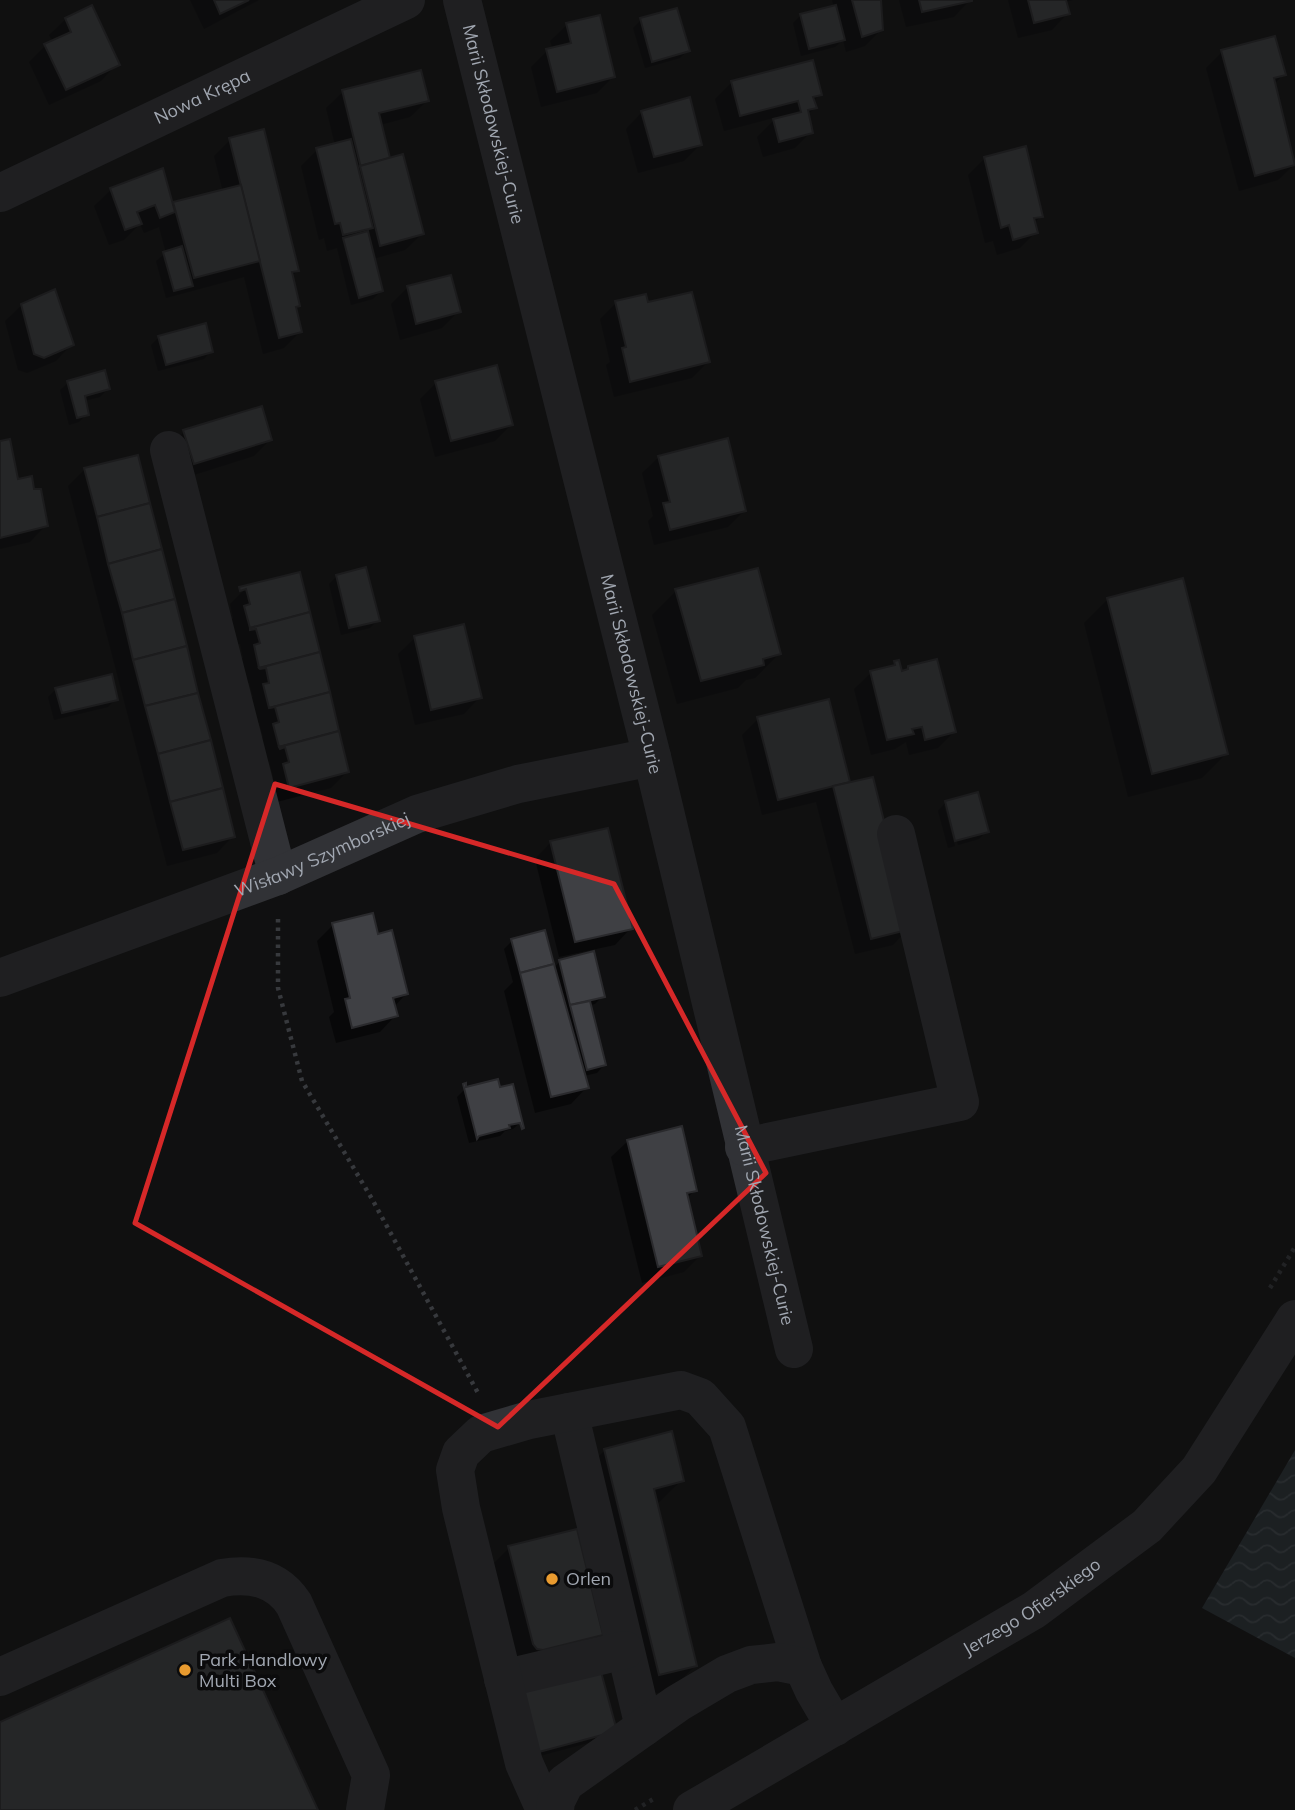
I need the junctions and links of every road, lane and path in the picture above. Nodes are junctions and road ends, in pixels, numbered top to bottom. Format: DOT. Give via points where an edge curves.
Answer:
graph roads {
  1 [pos="405,0"];
  2 [pos="462,0"];
  3 [pos="0,193"];
  4 [pos="169,450"];
  5 [pos="652,757"];
  6 [pos="896,834"];
  7 [pos="278,876"];
  8 [pos="0,978"];
  9 [pos="744,1147"];
  10 [pos="1295,1247"];
  11 [pos="1266,1294"];
  12 [pos="1295,1319"];
  13 [pos="794,1349"];
  14 [pos="569,1412"];
  15 [pos="498,1429"];
  16 [pos="625,1650"];
  17 [pos="803,1667"];
  18 [pos="0,1677"];
  19 [pos="503,1679"];
  20 [pos="644,1727"];
  21 [pos="835,1727"];
  22 [pos="675,1803"];
  23 [pos="365,1810"];
  24 [pos="545,1810"];
  25 [pos="555,1810"];
  26 [pos="635,1810"];
  1 -- 3 [label="street, Nowa Krępa"];
  2 -- 5 [label="street, Marii Skłodowskiej-Curie"];
  4 -- 7 [label="street"];
  5 -- 7 [label="street, Wisławy Szymborskiej" via="518,784 417,814"];
  5 -- 9 [label="street, Marii Skłodowskiej-Curie"];
  6 -- 9 [label="street" via="960,1101"];
  7 -- 8 [label="street, Wisławy Szymborskiej"];
  7 -- 15 [label="path" via="278,988 302,1081"];
  9 -- 13 [label="street, Marii Skłodowskiej-Curie"];
  10 -- 11 [label="path"];
  12 -- 21 [label="street, Jerzego Ofierskiego" via="1199,1469 1147,1526 1034,1610"];
  14 -- 15 [label="street"];
  14 -- 16 [label="street"];
  14 -- 17 [label="street" via="681,1390 700,1397 727,1427"];
  15 -- 19 [label="street" via="481,1434 461,1453 455,1470"];
  16 -- 19 [label="street"];
  16 -- 20 [label="street"];
  17 -- 20 [label="street" via="778,1662 727,1674"];
  17 -- 21 [label="street"];
  18 -- 23 [label="street" via="222,1578 264,1579 286,1592 294,1604 370,1775"];
  19 -- 24 [label="street" via="524,1763"];
  20 -- 25 [label="street" via="565,1783"];
  21 -- 22 [label="street, Jerzego Ofierskiego"];
  22 -- 26 [label="path"];
}
